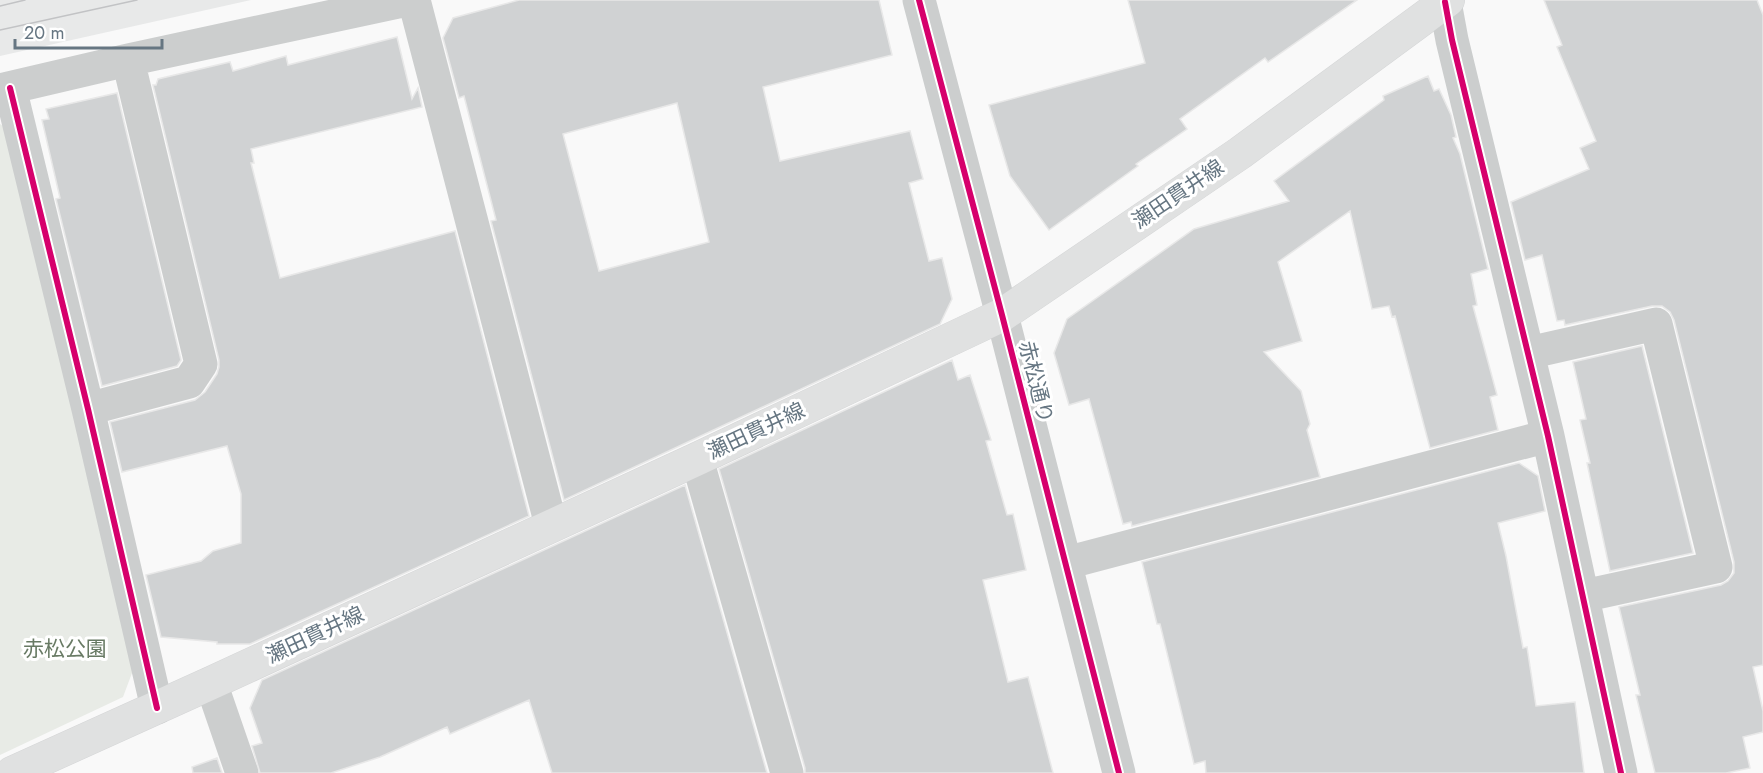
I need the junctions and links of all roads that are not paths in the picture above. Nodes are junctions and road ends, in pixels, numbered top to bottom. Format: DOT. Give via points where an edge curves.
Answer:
graph roads {
  1 [pos="407,0"];
  2 [pos="414,0"];
  3 [pos="919,0"];
  4 [pos="1446,1"];
  5 [pos="128,60"];
  6 [pos="5,89"];
  7 [pos="1002,315"];
  8 [pos="1528,352"];
  9 [pos="88,410"];
  10 [pos="1548,436"];
  11 [pos="697,459"];
  12 [pos="551,525"];
  13 [pos="1066,563"];
  14 [pos="1582,596"];
  15 [pos="211,683"];
  16 [pos="157,708"];
  17 [pos="12,773"];
  18 [pos="242,773"];
  19 [pos="787,773"];
  20 [pos="1119,773"];
  21 [pos="1621,773"];
  1 -- 5 [label="street"];
  2 -- 12 [label="street"];
  3 -- 7 [label="street, 赤松通り"];
  4 -- 7 [label="main road, 瀬田貫井線" via="1240,153"];
  4 -- 8 [label="street"];
  5 -- 6 [label="street"];
  5 -- 9 [label="street" via="201,364 189,382"];
  6 -- 9 [label="street"];
  7 -- 11 [label="main road, 瀬田貫井線"];
  7 -- 13 [label="street, 赤松通り"];
  8 -- 10 [label="street"];
  8 -- 14 [label="street" via="1656,324 1716,567"];
  9 -- 16 [label="street"];
  10 -- 13 [label="street"];
  10 -- 14 [label="street"];
  11 -- 12 [label="main road, 瀬田貫井線"];
  11 -- 19 [label="street"];
  12 -- 15 [label="main road, 瀬田貫井線"];
  13 -- 20 [label="street, 赤松通り"];
  14 -- 21 [label="street"];
  15 -- 16 [label="main road, 瀬田貫井線"];
  15 -- 18 [label="street"];
  16 -- 17 [label="main road, 瀬田貫井線"];
}
